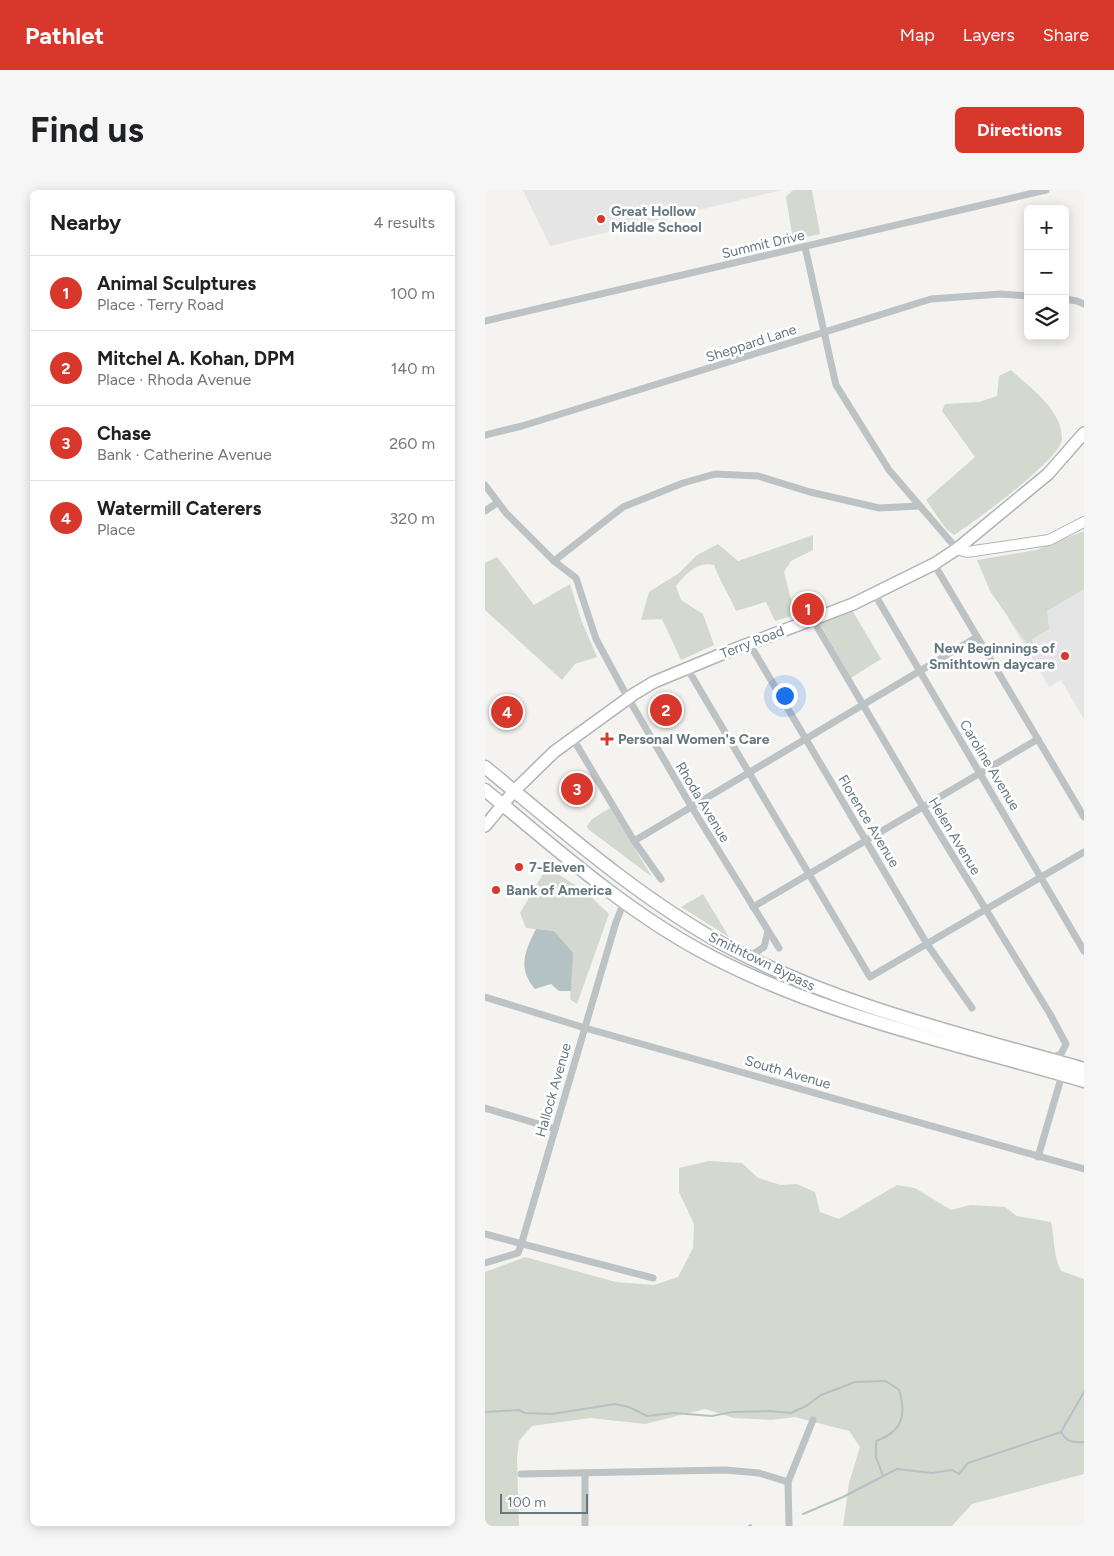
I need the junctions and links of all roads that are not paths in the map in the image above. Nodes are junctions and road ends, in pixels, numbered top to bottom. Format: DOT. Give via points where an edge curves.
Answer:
graph roads {
  1 [pos="1046,190"];
  2 [pos="805,247"];
  3 [pos="1024,296"];
  4 [pos="1069,300"];
  5 [pos="1084,304"];
  6 [pos="485,321"];
  7 [pos="825,333"];
  8 [pos="1084,433"];
  9 [pos="485,435"];
  10 [pos="485,485"];
  11 [pos="497,503"];
  12 [pos="919,506"];
  13 [pos="485,511"];
  14 [pos="1084,522"];
  15 [pos="957,549"];
  16 [pos="554,561"];
  17 [pos="934,564"];
  18 [pos="874,593"];
  19 [pos="812,618"];
  20 [pos="977,637"];
  21 [pos="749,643"];
  22 [pos="687,668"];
  23 [pos="920,671"];
  24 [pos="627,698"];
  25 [pos="863,704"];
  26 [pos="572,737"];
  27 [pos="805,738"];
  28 [pos="1038,739"];
  29 [pos="485,767"];
  30 [pos="749,772"];
  31 [pos="980,773"];
  32 [pos="485,790"];
  33 [pos="514,791"];
  34 [pos="502,804"];
  35 [pos="691,806"];
  36 [pos="923,807"];
  37 [pos="1084,817"];
  38 [pos="485,826"];
  39 [pos="634,841"];
  40 [pos="866,841"];
  41 [pos="1084,852"];
  42 [pos="809,875"];
  43 [pos="1043,877"];
  44 [pos="661,879"];
  45 [pos="624,902"];
  46 [pos="753,907"];
  47 [pos="985,910"];
  48 [pos="768,931"];
  49 [pos="927,944"];
  50 [pos="779,948"];
  51 [pos="1084,951"];
  52 [pos="748,957"];
  53 [pos="485,997"];
  54 [pos="972,1008"];
  55 [pos="585,1028"];
  56 [pos="1049,1059"];
  57 [pos="1084,1069"];
  58 [pos="1062,1075"];
  59 [pos="1084,1081"];
  60 [pos="485,1108"];
  61 [pos="555,1129"];
  62 [pos="1038,1158"];
  63 [pos="1084,1169"];
  64 [pos="485,1234"];
  65 [pos="521,1245"];
  66 [pos="485,1263"];
  67 [pos="653,1278"];
  68 [pos="813,1420"];
  69 [pos="585,1473"];
  70 [pos="521,1474"];
  71 [pos="788,1482"];
  72 [pos="585,1526"];
  73 [pos="789,1526"];
  1 -- 2 [label="street, Summit Drive"];
  2 -- 6 [label="street, Summit Drive"];
  2 -- 7 [label="street"];
  3 -- 7 [label="street, Sheppard Lane" via="1001,294 931,300"];
  4 -- 5 [label="street"];
  7 -- 9 [label="street, Sheppard Lane"];
  7 -- 12 [label="street" via="836,385 889,470"];
  8 -- 15 [label="main road, Terry Road" via="1047,474"];
  10 -- 11 [label="street, Rhoda Avenue"];
  11 -- 13 [label="street"];
  11 -- 16 [label="street, Rhoda Avenue"];
  12 -- 15 [label="street"];
  12 -- 16 [label="street" via="879,508 758,476 715,474 623,507"];
  14 -- 15 [label="street" via="1049,540 967,552"];
  15 -- 17 [label="main road, Terry Road"];
  16 -- 24 [label="street, Rhoda Avenue" via="576,578 596,639"];
  17 -- 18 [label="main road, Terry Road"];
  17 -- 20 [label="street"];
  18 -- 19 [label="main road, Terry Road"];
  18 -- 23 [label="street, Caroline Avenue"];
  19 -- 21 [label="main road, Terry Road"];
  19 -- 25 [label="street, Helen Avenue"];
  20 -- 23 [label="street"];
  20 -- 28 [label="street"];
  21 -- 22 [label="main road, Terry Road"];
  21 -- 27 [label="street, Florence Avenue"];
  22 -- 24 [label="main road, Terry Road"];
  22 -- 30 [label="street"];
  23 -- 25 [label="street"];
  23 -- 31 [label="street, Caroline Avenue"];
  24 -- 26 [label="main road, Terry Road"];
  24 -- 35 [label="street, Rhoda Avenue"];
  25 -- 27 [label="street"];
  25 -- 36 [label="street, Helen Avenue"];
  26 -- 33 [label="main road, Terry Road"];
  26 -- 39 [label="street"];
  27 -- 30 [label="street"];
  27 -- 40 [label="street, Florence Avenue"];
  28 -- 31 [label="street"];
  28 -- 37 [label="street"];
  29 -- 33 [label="highway, Smithtown Bypass"];
  30 -- 35 [label="street"];
  30 -- 42 [label="street"];
  31 -- 36 [label="street"];
  31 -- 43 [label="street, Caroline Avenue"];
  32 -- 34 [label="highway, Smithtown Bypass"];
  33 -- 34 [label="main road, Terry Road"];
  33 -- 52 [label="highway, Smithtown Bypass" via="639,891"];
  34 -- 38 [label="main road, Terry Road"];
  34 -- 45 [label="highway, Smithtown Bypass"];
  35 -- 39 [label="street"];
  35 -- 46 [label="street, Rhoda Avenue"];
  36 -- 40 [label="street"];
  36 -- 47 [label="street, Helen Avenue"];
  39 -- 44 [label="street"];
  40 -- 42 [label="street"];
  40 -- 49 [label="street, Florence Avenue"];
  41 -- 43 [label="street"];
  42 -- 46 [label="street"];
  42 -- 49 [label="street" via="870,977"];
  43 -- 47 [label="street"];
  43 -- 51 [label="street, Caroline Avenue"];
  45 -- 55 [label="street, Hallock Avenue"];
  45 -- 58 [label="highway, Smithtown Bypass" via="701,950 792,993 842,1011"];
  46 -- 48 [label="street, Rhoda Avenue"];
  47 -- 49 [label="street"];
  47 -- 56 [label="street, Helen Avenue" via="1065,1042 1061,1054"];
  48 -- 50 [label="street, Rhoda Avenue"];
  48 -- 52 [label="street" via="762,950"];
  49 -- 54 [label="street, Florence Avenue"];
  52 -- 56 [label="highway, Smithtown Bypass" via="857,1003"];
  53 -- 55 [label="street, South Avenue"];
  55 -- 61 [label="street, Hallock Avenue"];
  55 -- 62 [label="street, South Avenue"];
  56 -- 57 [label="highway, Smithtown Bypass"];
  58 -- 59 [label="highway, Smithtown Bypass"];
  58 -- 62 [label="street"];
  60 -- 61 [label="street"];
  61 -- 65 [label="street, Hallock Avenue"];
  62 -- 63 [label="street, South Avenue"];
  64 -- 65 [label="street"];
  65 -- 66 [label="street" via="518,1252"];
  65 -- 67 [label="street"];
  68 -- 71 [label="street"];
  69 -- 70 [label="street"];
  69 -- 71 [label="street" via="725,1470 759,1473"];
  69 -- 72 [label="street"];
  71 -- 73 [label="street"];
}
